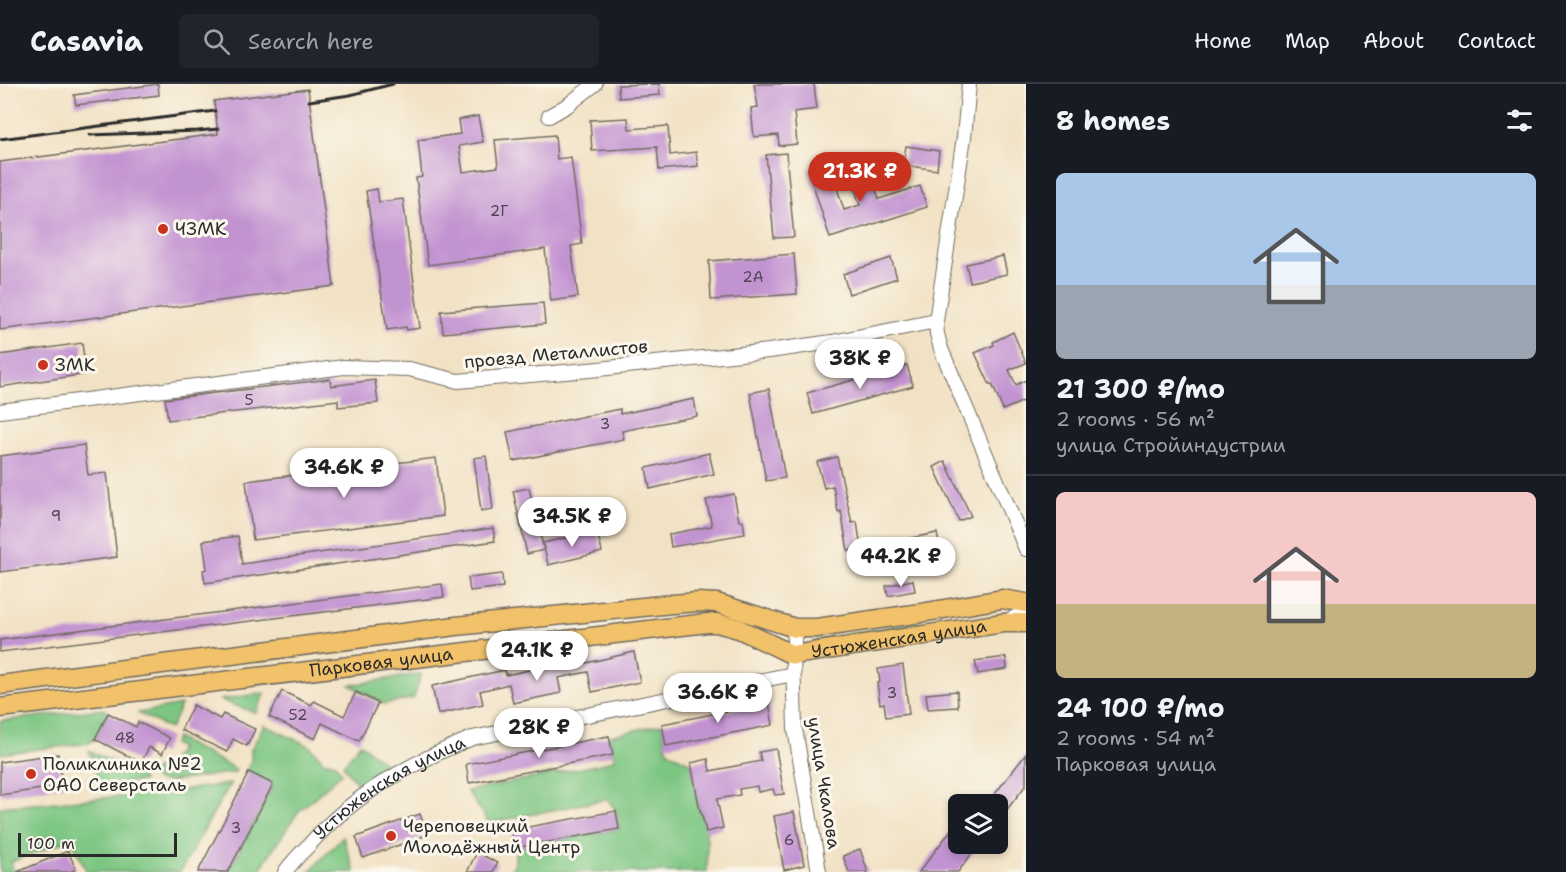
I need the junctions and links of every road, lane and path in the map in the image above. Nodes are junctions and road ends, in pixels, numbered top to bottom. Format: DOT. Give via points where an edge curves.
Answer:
graph roads {
  1 [pos="595,84"];
  2 [pos="969,84"];
  3 [pos="549,116"];
  4 [pos="936,321"];
  5 [pos="0,411"];
  6 [pos="1026,549"];
  7 [pos="1026,603"];
  8 [pos="1026,612"];
  9 [pos="1026,622"];
  10 [pos="1003,623"];
  11 [pos="795,628"];
  12 [pos="793,655"];
  13 [pos="793,674"];
  14 [pos="0,685"];
  15 [pos="0,708"];
  16 [pos="285,872"];
  17 [pos="819,872"];
  1 -- 3 [label="street"];
  2 -- 4 [label="street"];
  4 -- 5 [label="street, проезд Металлистов" via="769,351 589,370 458,381 409,369 344,367"];
  4 -- 6 [label="street" via="941,350"];
  7 -- 11 [label="main road, Устюженская улица" via="1002,599 817,628"];
  8 -- 10 [label="street, Устюженская улица"];
  9 -- 10 [label="main road, Устюженская улица"];
  10 -- 12 [label="main road, Устюженская улица"];
  11 -- 12 [label="street, улица Чкалова"];
  11 -- 14 [label="main road, Парковая улица" via="717,603 698,602 449,627"];
  12 -- 13 [label="street, улица Чкалова"];
  12 -- 15 [label="main road, Парковая улица" via="738,629 707,623"];
  13 -- 16 [label="street, Устюженская улица" via="464,742 400,771 362,796 318,834"];
  13 -- 17 [label="street, улица Чкалова" via="795,729"];
}
